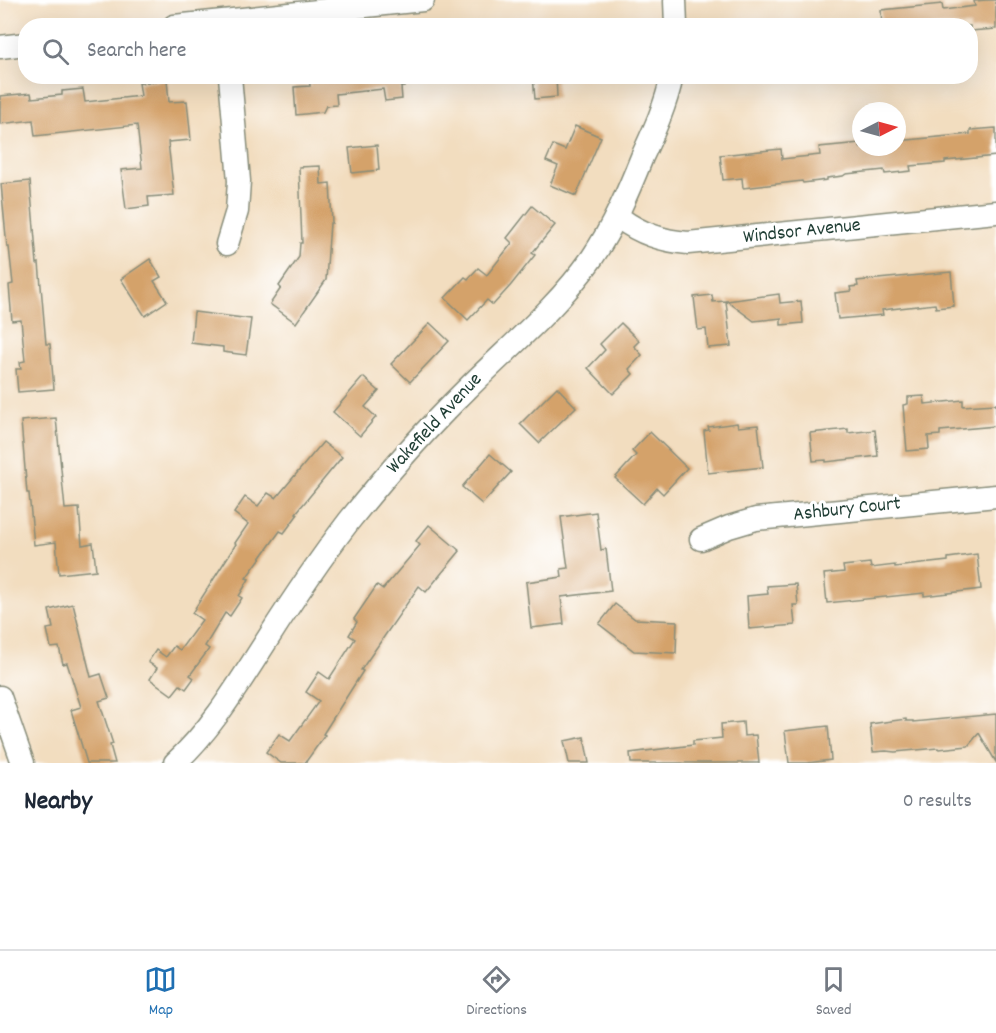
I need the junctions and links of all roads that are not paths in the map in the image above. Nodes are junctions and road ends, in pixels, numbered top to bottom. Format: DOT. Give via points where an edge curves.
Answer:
graph roads {
  1 [pos="423,0"];
  2 [pos="675,0"];
  3 [pos="261,18"];
  4 [pos="676,18"];
  5 [pos="18,45"];
  6 [pos="0,47"];
  7 [pos="231,84"];
  8 [pos="670,84"];
  9 [pos="619,212"];
  10 [pos="996,212"];
  11 [pos="226,244"];
  12 [pos="996,496"];
  13 [pos="701,539"];
  14 [pos="0,697"];
  15 [pos="4,726"];
  16 [pos="23,763"];
  17 [pos="175,763"];
  1 -- 3 [label="street"];
  2 -- 4 [label="street"];
  5 -- 6 [label="street"];
  7 -- 11 [label="street" via="239,196"];
  8 -- 9 [label="street, Wakefield Avenue"];
  9 -- 10 [label="street, Windsor Avenue" via="621,219 645,234 687,243"];
  9 -- 17 [label="street, Wakefield Avenue" via="597,250 562,295 448,407 358,510 294,597 225,705"];
  12 -- 13 [label="street, Ashbury Court" via="756,519"];
  14 -- 15 [label="street"];
  15 -- 16 [label="street"];
}
